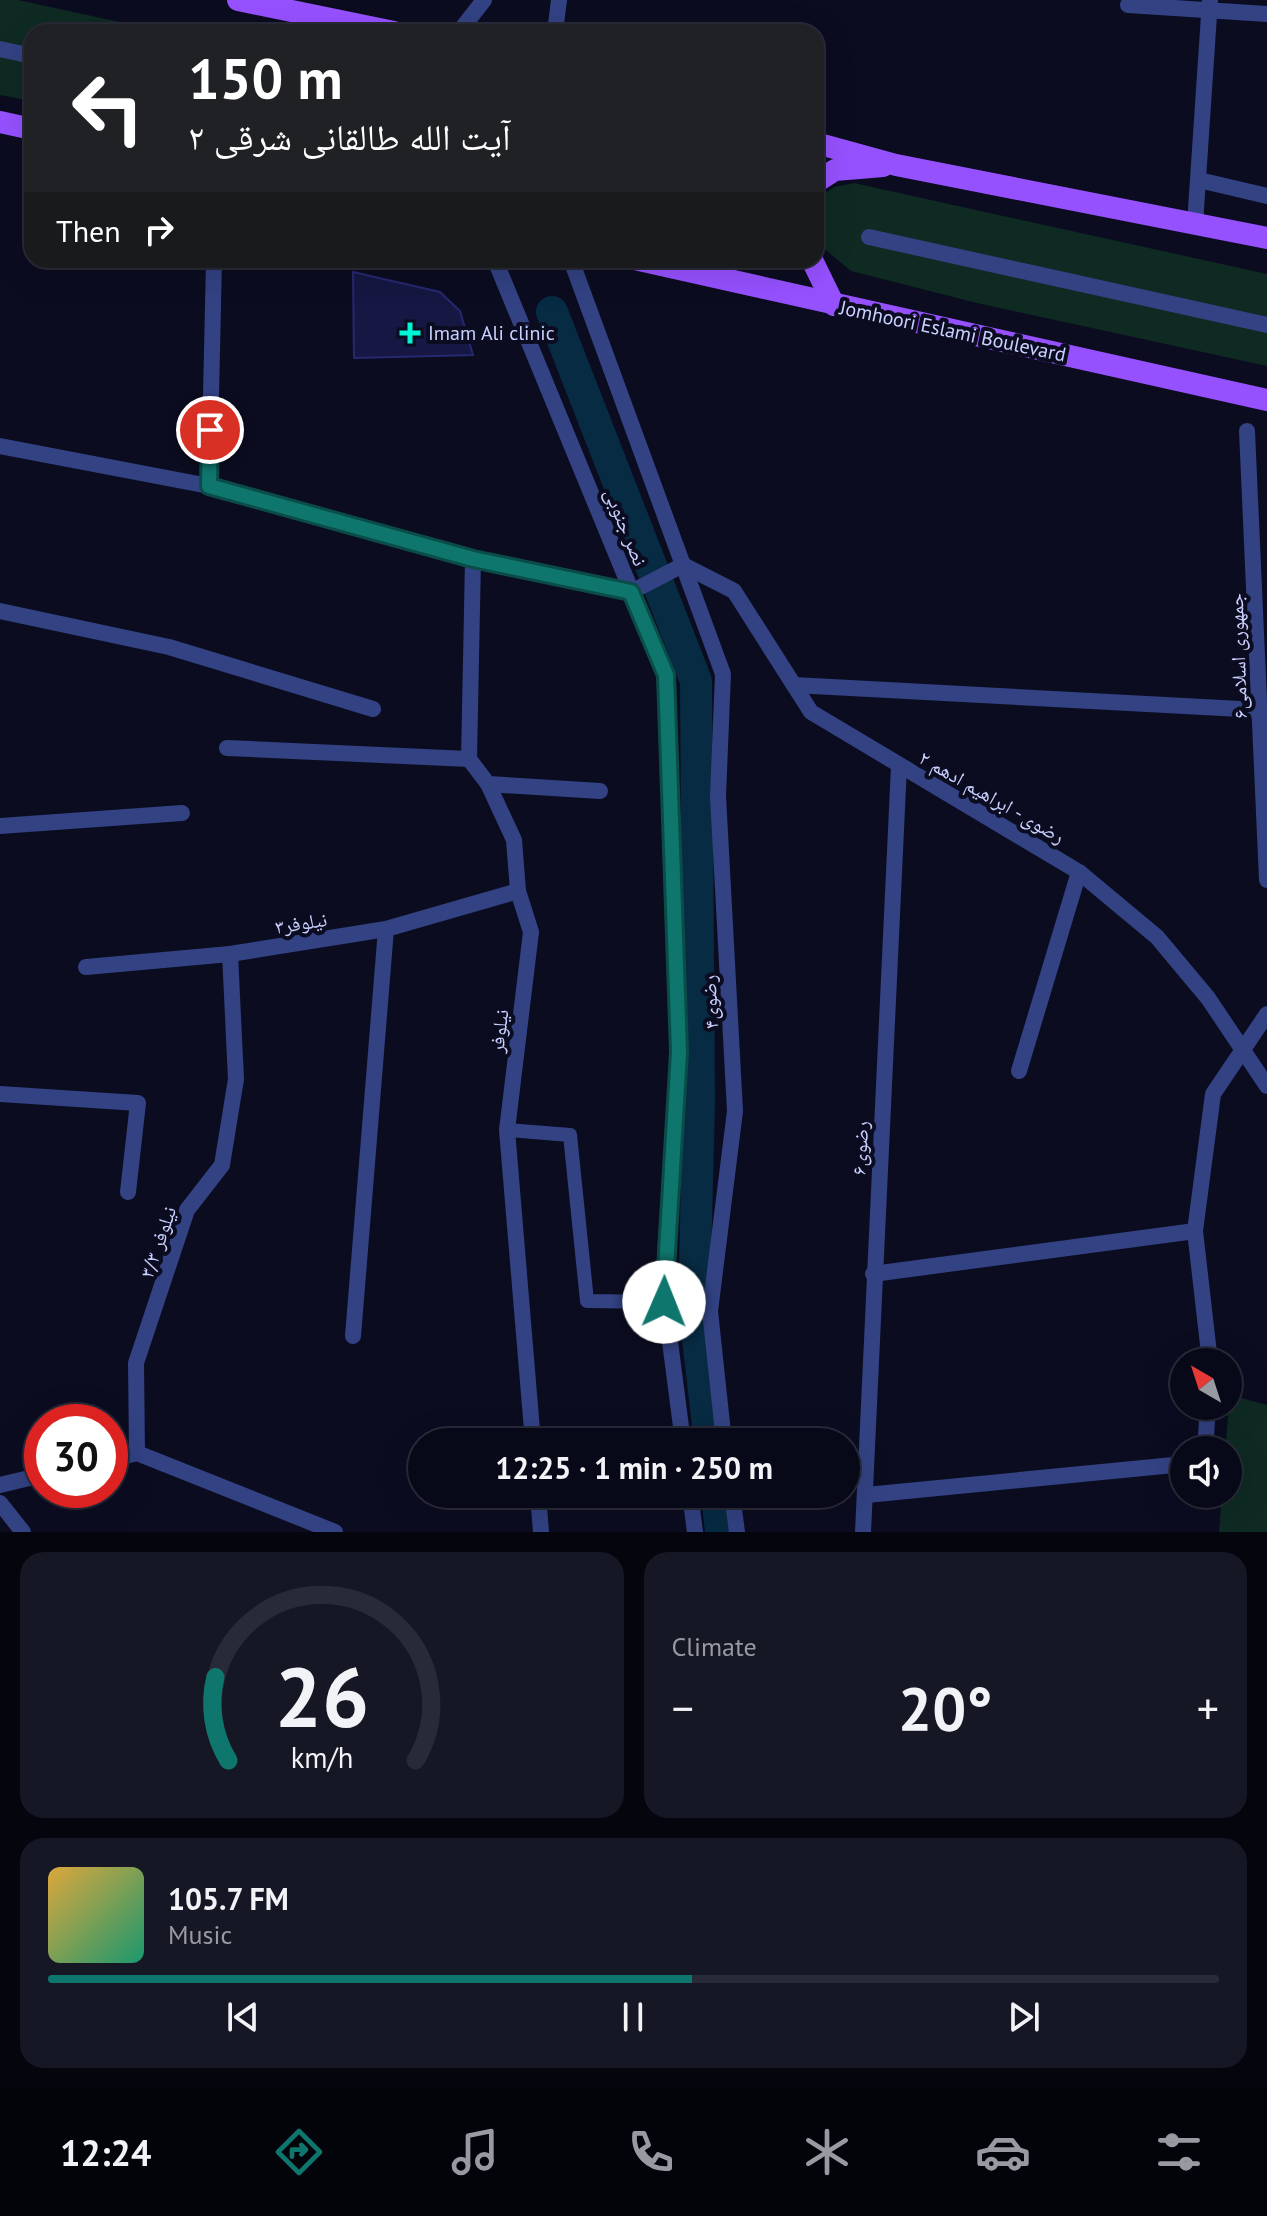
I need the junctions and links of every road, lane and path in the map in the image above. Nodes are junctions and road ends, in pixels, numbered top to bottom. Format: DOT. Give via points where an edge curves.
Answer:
graph roads {
  1 [pos="238,0"];
  2 [pos="484,0"];
  3 [pos="559,0"];
  4 [pos="1128,5"];
  5 [pos="1210,5"];
  6 [pos="1267,14"];
  7 [pos="355,24"];
  8 [pos="465,24"];
  9 [pos="556,24"];
  10 [pos="0,49"];
  11 [pos="24,54"];
  12 [pos="0,122"];
  13 [pos="24,127"];
  14 [pos="824,145"];
  15 [pos="896,165"];
  16 [pos="824,177"];
  17 [pos="1199,180"];
  18 [pos="1267,196"];
  19 [pos="1195,224"];
  20 [pos="869,237"];
  21 [pos="1267,238"];
  22 [pos="214,268"];
  23 [pos="498,268"];
  24 [pos="574,268"];
  25 [pos="674,268"];
  26 [pos="816,268"];
  27 [pos="834,305"];
  28 [pos="1267,325"];
  29 [pos="1267,400"];
  30 [pos="1247,431"];
  31 [pos="0,446"];
  32 [pos="209,486"];
  33 [pos="473,559"];
  34 [pos="676,568"];
  35 [pos="631,592"];
  36 [pos="0,611"];
  37 [pos="794,685"];
  38 [pos="373,709"];
  39 [pos="1259,710"];
  40 [pos="227,748"];
  41 [pos="469,759"];
  42 [pos="899,766"];
  43 [pos="488,784"];
  44 [pos="600,791"];
  45 [pos="182,813"];
  46 [pos="0,826"];
  47 [pos="1079,872"];
  48 [pos="1267,880"];
  49 [pos="518,891"];
  50 [pos="386,929"];
  51 [pos="230,954"];
  52 [pos="86,967"];
  53 [pos="1267,1014"];
  54 [pos="1240,1050"];
  55 [pos="1019,1071"];
  56 [pos="1267,1086"];
  57 [pos="0,1094"];
  58 [pos="507,1130"];
  59 [pos="128,1192"];
  60 [pos="1195,1231"];
  61 [pos="873,1274"];
  62 [pos="664,1302"];
  63 [pos="353,1336"];
  64 [pos="1208,1348"];
  65 [pos="532,1428"];
  66 [pos="681,1428"];
  67 [pos="723,1428"];
  68 [pos="137,1453"];
  69 [pos="128,1455"];
  70 [pos="1170,1465"];
  71 [pos="24,1479"];
  72 [pos="0,1485"];
  73 [pos="866,1495"];
  74 [pos="0,1503"];
  75 [pos="539,1508"];
  76 [pos="692,1508"];
  77 [pos="734,1508"];
  78 [pos="23,1532"];
  79 [pos="335,1532"];
  80 [pos="541,1532"];
  81 [pos="695,1532"];
  82 [pos="737,1532"];
  83 [pos="863,1532"];
  1 -- 7 [label="main road"];
  2 -- 8 [label="street"];
  3 -- 9 [label="street"];
  4 -- 5 [label="street"];
  5 -- 6 [label="street"];
  5 -- 17 [label="street"];
  10 -- 11 [label="street"];
  12 -- 13 [label="main road"];
  14 -- 15 [label="main road"];
  15 -- 16 [label="main road" via="835,170"];
  15 -- 19 [label="main road"];
  17 -- 18 [label="street"];
  17 -- 19 [label="street"];
  19 -- 21 [label="main road"];
  20 -- 28 [label="street"];
  22 -- 32 [label="street"];
  23 -- 35 [label="street, نصر جنوبی"];
  24 -- 34 [label="street, رضوی۴"];
  25 -- 27 [label="main road, Jomhoori Eslami Boulevard"];
  26 -- 27 [label="main road"];
  27 -- 29 [label="main road, Jomhoori Eslami Boulevard"];
  30 -- 39 [label="street, جمهوری اسلامی۶"];
  31 -- 32 [label="street"];
  32 -- 33 [label="street"];
  33 -- 35 [label="street"];
  33 -- 41 [label="street"];
  34 -- 35 [label="street"];
  34 -- 37 [label="street, رضوی - ابراهیم ادهم ۲" via="734,591"];
  34 -- 67 [label="street, رضوی۴" via="723,674 718,796 735,1111 710,1311"];
  35 -- 62 [label="street, نصر جنوبی" via="666,675 679,1052"];
  36 -- 38 [label="street" via="169,647"];
  37 -- 39 [label="street"];
  37 -- 42 [label="street, رضوی - ابراهیم ادهم ۲" via="811,712"];
  39 -- 48 [label="street, جمهوری اسلامی۶"];
  40 -- 41 [label="street"];
  41 -- 43 [label="street, نیلوفر"];
  42 -- 47 [label="street, رضوی - ابراهیم ادهم ۲"];
  42 -- 61 [label="street, رضوی۶"];
  43 -- 44 [label="street"];
  43 -- 49 [label="street, نیلوفر" via="514,840"];
  45 -- 46 [label="street"];
  47 -- 54 [label="street, رضوی - ابراهیم ادهم ۲" via="1157,937 1208,998"];
  47 -- 55 [label="street"];
  49 -- 50 [label="street, نیلوفر۳"];
  49 -- 58 [label="street, نیلوفر" via="531,932"];
  50 -- 51 [label="street, نیلوفر۳"];
  50 -- 63 [label="street"];
  51 -- 52 [label="street, نیلوفر۳"];
  51 -- 68 [label="street, نیلوفر ۳/۳" via="236,1079 222,1165 187,1210 136,1363"];
  53 -- 54 [label="street"];
  54 -- 56 [label="street, رضوی - ابراهیم ادهم ۲"];
  54 -- 60 [label="street" via="1213,1094"];
  57 -- 59 [label="street" via="138,1103"];
  58 -- 62 [label="lane" via="570,1135 587,1301"];
  58 -- 65 [label="street, نیلوفر"];
  60 -- 61 [label="street"];
  60 -- 64 [label="street"];
  61 -- 73 [label="street, رضوی۶"];
  62 -- 66 [label="street, نصر جنوبی"];
  68 -- 69 [label="street"];
  68 -- 79 [label="street"];
  70 -- 73 [label="street"];
  71 -- 72 [label="street"];
  73 -- 83 [label="street, رضوی۶"];
  74 -- 78 [label="street"];
  75 -- 80 [label="street"];
  76 -- 81 [label="street"];
  77 -- 82 [label="street"];
}
